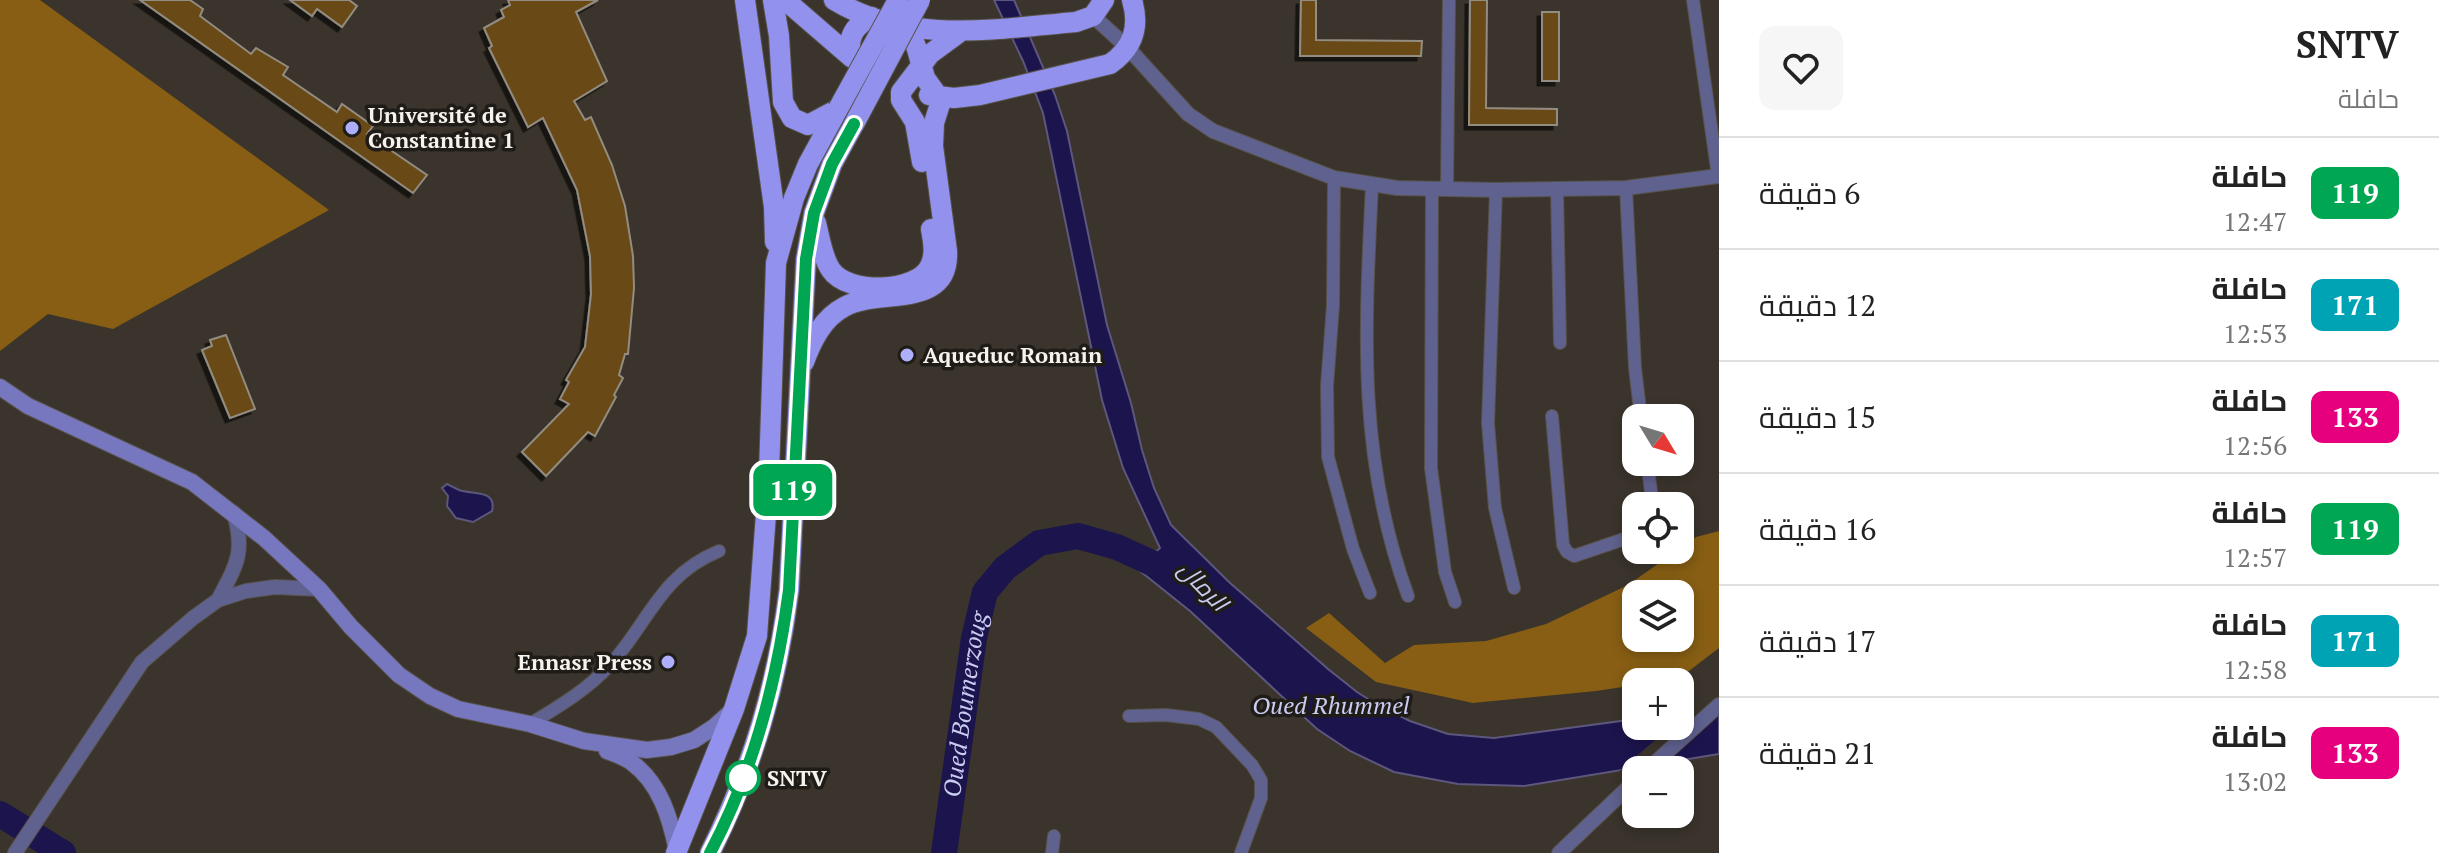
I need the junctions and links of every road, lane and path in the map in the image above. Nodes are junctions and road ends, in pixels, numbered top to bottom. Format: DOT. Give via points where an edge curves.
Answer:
graph roads {
  1 [pos="745,0"];
  2 [pos="773,0"];
  3 [pos="785,0"];
  4 [pos="834,0"];
  5 [pos="898,0"];
  6 [pos="920,0"];
  7 [pos="1132,0"];
  8 [pos="1449,0"];
  9 [pos="1693,0"];
  10 [pos="1091,13"];
  11 [pos="872,17"];
  12 [pos="908,27"];
  13 [pos="960,32"];
  14 [pos="1128,48"];
  15 [pos="851,57"];
  16 [pos="921,64"];
  17 [pos="903,87"];
  18 [pos="938,96"];
  19 [pos="838,109"];
  20 [pos="1718,176"];
  21 [pos="1334,178"];
  22 [pos="1372,185"];
  23 [pos="1440,188"];
  24 [pos="1626,188"];
  25 [pos="1557,189"];
  26 [pos="1496,190"];
  27 [pos="814,213"];
  28 [pos="776,263"];
  29 [pos="1560,343"];
  30 [pos="799,377"];
  31 [pos="0,387"];
  32 [pos="1639,404"];
  33 [pos="1552,416"];
  34 [pos="234,513"];
  35 [pos="1622,540"];
  36 [pos="719,551"];
  37 [pos="1514,588"];
  38 [pos="319,589"];
  39 [pos="1370,593"];
  40 [pos="1408,596"];
  41 [pos="218,600"];
  42 [pos="1455,602"];
  43 [pos="1719,705"];
  44 [pos="734,709"];
  45 [pos="1129,716"];
  46 [pos="530,724"];
  47 [pos="584,741"];
  48 [pos="1663,756"];
  49 [pos="1622,793"];
  50 [pos="1054,836"];
  51 [pos="676,852"];
  52 [pos="15,853"];
  53 [pos="710,853"];
  54 [pos="1052,853"];
  55 [pos="1241,853"];
  56 [pos="1559,853"];
  1 -- 28 [label="highway" via="774,207"];
  2 -- 19 [label="highway" via="783,102 792,118 808,125"];
  3 -- 15 [label="highway"];
  4 -- 11 [label="highway"];
  5 -- 19 [label="highway, bridge"];
  6 -- 27 [label="highway, bridge" via="832,164"];
  7 -- 14 [label="highway" via="1137,25"];
  8 -- 23 [label="street"];
  9 -- 20 [label="street"];
  10 -- 13 [label="highway"];
  10 -- 14 [label="street"];
  11 -- 12 [label="highway"];
  11 -- 15 [label="highway" via="853,32"];
  12 -- 13 [label="highway"];
  12 -- 16 [label="highway"];
  13 -- 16 [label="highway"];
  14 -- 18 [label="highway" via="1098,68 980,95"];
  14 -- 21 [label="street" via="1188,114 1213,131"];
  15 -- 17 [label="highway"];
  16 -- 17 [label="highway"];
  16 -- 18 [label="highway"];
  17 -- 18 [label="highway"];
  17 -- 27 [label="highway" via="901,100 919,139 933,246 924,275 906,284 860,288 844,282 826,263"];
  18 -- 30 [label="highway" via="932,134 947,251 945,273 920,292 861,300 837,311 813,341"];
  19 -- 28 [label="highway" via="799,186"];
  20 -- 24 [label="street"];
  21 -- 22 [label="street"];
  21 -- 39 [label="street" via="1328,457"];
  22 -- 23 [label="street"];
  22 -- 40 [label="street" via="1366,380 1371,444 1390,545"];
  23 -- 26 [label="street"];
  23 -- 42 [label="street" via="1431,468 1445,572"];
  24 -- 25 [label="street"];
  24 -- 32 [label="street"];
  25 -- 26 [label="street"];
  25 -- 29 [label="street"];
  26 -- 37 [label="street" via="1488,423 1495,508"];
  27 -- 30 [label="highway"];
  28 -- 44 [label="highway" via="759,622"];
  30 -- 53 [label="highway" via="782,644 757,742"];
  31 -- 34 [label="main road" via="28,406 192,482"];
  33 -- 35 [label="street" via="1563,545 1574,556"];
  34 -- 38 [label="main road"];
  34 -- 41 [label="street" via="240,533 237,564"];
  36 -- 46 [label="street" via="674,579 594,681"];
  38 -- 41 [label="street" via="275,587"];
  38 -- 46 [label="main road" via="399,675 430,696 458,709"];
  41 -- 52 [label="street" via="142,662"];
  43 -- 48 [label="street"];
  44 -- 47 [label="main road" via="694,740 671,747 647,750"];
  44 -- 51 [label="highway"];
  45 -- 55 [label="street" via="1199,719 1216,727 1252,765 1261,780 1261,798"];
  46 -- 47 [label="main road"];
  47 -- 51 [label="main road" via="630,761 654,786 670,818"];
  49 -- 56 [label="street"];
  50 -- 54 [label="street"];
}
